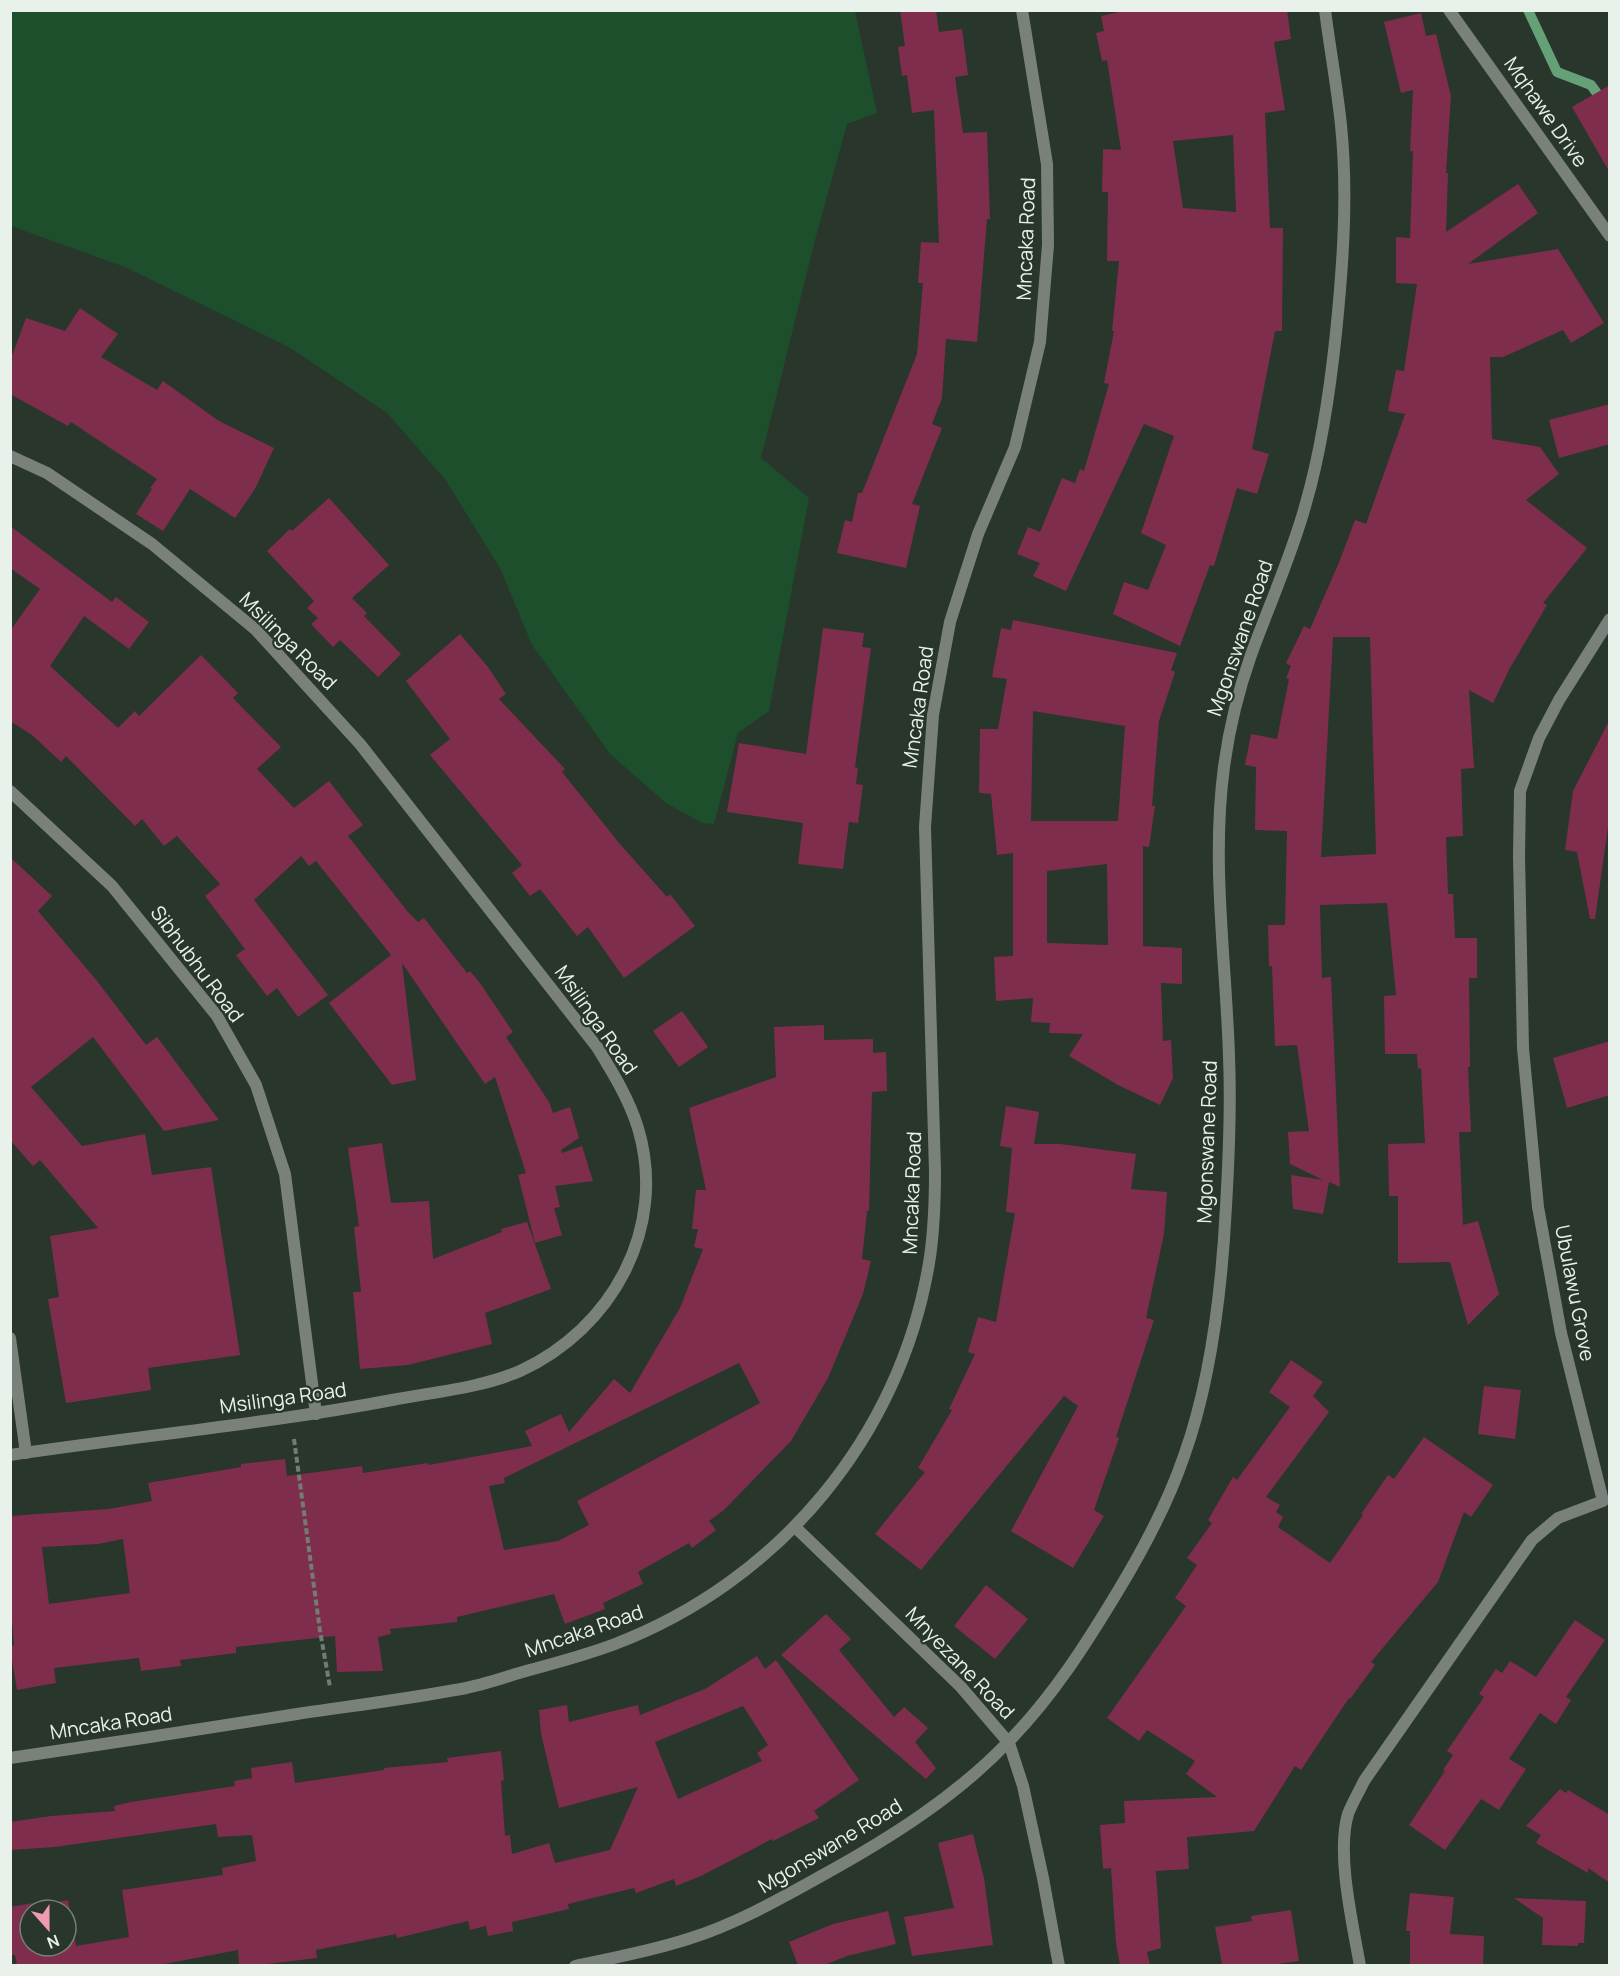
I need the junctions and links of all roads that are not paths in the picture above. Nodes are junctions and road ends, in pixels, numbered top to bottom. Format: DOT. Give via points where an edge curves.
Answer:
graph roads {
  1 [pos="1022,10"];
  2 [pos="1325,10"];
  3 [pos="1449,10"];
  4 [pos="1610,236"];
  5 [pos="10,456"];
  6 [pos="1610,618"];
  7 [pos="10,791"];
  8 [pos="10,1338"];
  9 [pos="316,1414"];
  10 [pos="26,1453"];
  11 [pos="10,1455"];
  12 [pos="1606,1500"];
  13 [pos="795,1527"];
  14 [pos="1009,1743"];
  15 [pos="10,1758"];
  16 [pos="575,1965"];
  17 [pos="1059,1965"];
  18 [pos="1360,1965"];
  1 -- 13 [label="street, Mncaka Road" via="1047,164 1048,244 1041,342 1015,447 978,534 950,622 933,715 925,827 935,1171 930,1262 910,1340 889,1394 842,1473"];
  2 -- 14 [label="street, Mgonswane Road" via="1341,128 1343,272 1331,386 1315,468 1229,729 1218,806 1229,1058 1228,1163 1222,1258 1202,1397 1184,1457 1142,1551 1081,1653"];
  3 -- 4 [label="street, Mqhawe Drive"];
  5 -- 9 [label="street, Msilinga Road" via="47,473 152,544 256,630 360,744 597,1047 627,1099 638,1129 645,1193 632,1257 598,1314 575,1338 518,1372 487,1382"];
  6 -- 12 [label="street, Ubulawu Grove" via="1539,738 1520,791 1519,856 1523,1048 1538,1207 1561,1332"];
  7 -- 9 [label="street, Sibhubhu Road" via="112,886 217,1016 256,1085 285,1174"];
  8 -- 10 [label="street"];
  9 -- 10 [label="street, Msilinga Road"];
  10 -- 11 [label="street, Msilinga Road"];
  12 -- 18 [label="street, Ubulawu Grove" via="1558,1518 1532,1540 1364,1781 1348,1815 1344,1843 1348,1901"];
  13 -- 14 [label="street, Mnyezane Road" via="961,1687"];
  13 -- 15 [label="street, Mncaka Road" via="740,1576 658,1626 613,1645 464,1689"];
  14 -- 16 [label="street, Mgonswane Road" via="970,1778 881,1843 741,1919 688,1940"];
  14 -- 17 [label="street, Mnyezane Road" via="1023,1786"];
}
